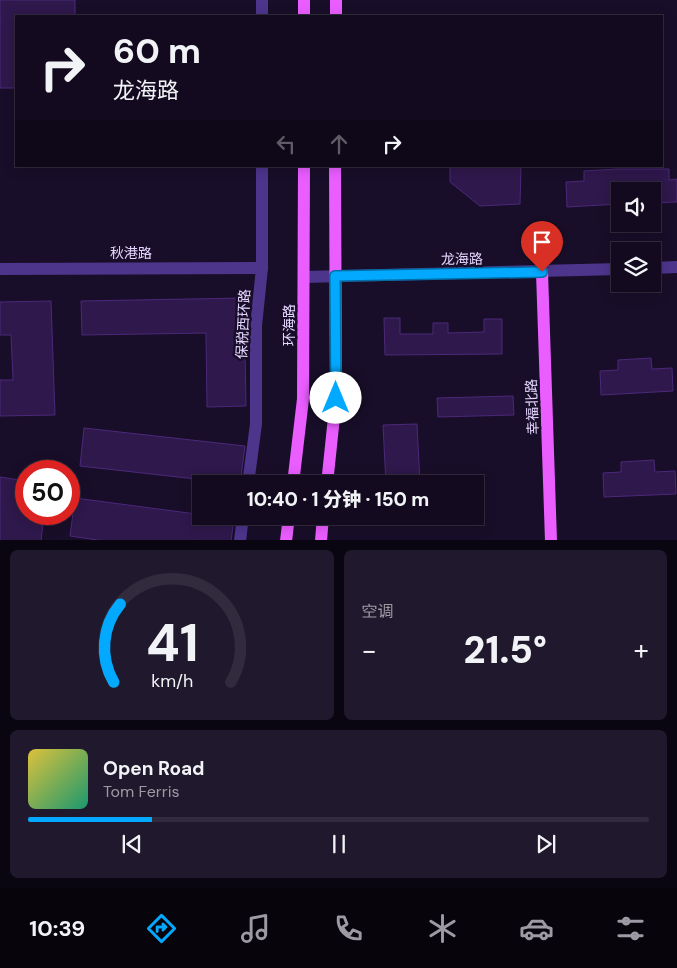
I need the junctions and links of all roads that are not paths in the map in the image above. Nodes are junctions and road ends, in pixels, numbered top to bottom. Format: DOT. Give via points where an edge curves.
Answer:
graph roads {
  1 [pos="262,0"];
  2 [pos="304,0"];
  3 [pos="336,0"];
  4 [pos="262,15"];
  5 [pos="304,15"];
  6 [pos="336,15"];
  7 [pos="262,167"];
  8 [pos="304,167"];
  9 [pos="335,167"];
  10 [pos="677,267"];
  11 [pos="262,268"];
  12 [pos="661,268"];
  13 [pos="0,269"];
  14 [pos="611,269"];
  15 [pos="542,272"];
  16 [pos="335,276"];
  17 [pos="304,277"];
  18 [pos="249,475"];
  19 [pos="294,475"];
  20 [pos="328,475"];
  21 [pos="242,525"];
  22 [pos="288,525"];
  23 [pos="322,525"];
  24 [pos="240,540"];
  25 [pos="286,540"];
  26 [pos="321,540"];
  27 [pos="551,540"];
  1 -- 4 [label="street"];
  2 -- 5 [label="main road"];
  3 -- 6 [label="main road"];
  7 -- 11 [label="street, 保税西环路"];
  8 -- 17 [label="main road, 环海路"];
  9 -- 16 [label="main road"];
  10 -- 12 [label="street"];
  11 -- 13 [label="street, 秋港路"];
  11 -- 18 [label="street, 保税西环路" via="256,326 256,424"];
  14 -- 15 [label="street, 龙海路"];
  15 -- 16 [label="street, 龙海路"];
  15 -- 27 [label="main road, 幸福北路"];
  16 -- 17 [label="street, 龙海路"];
  16 -- 20 [label="main road" via="336,398"];
  17 -- 19 [label="main road, 环海路" via="303,399"];
  21 -- 24 [label="street"];
  22 -- 25 [label="main road"];
  23 -- 26 [label="main road"];
}
